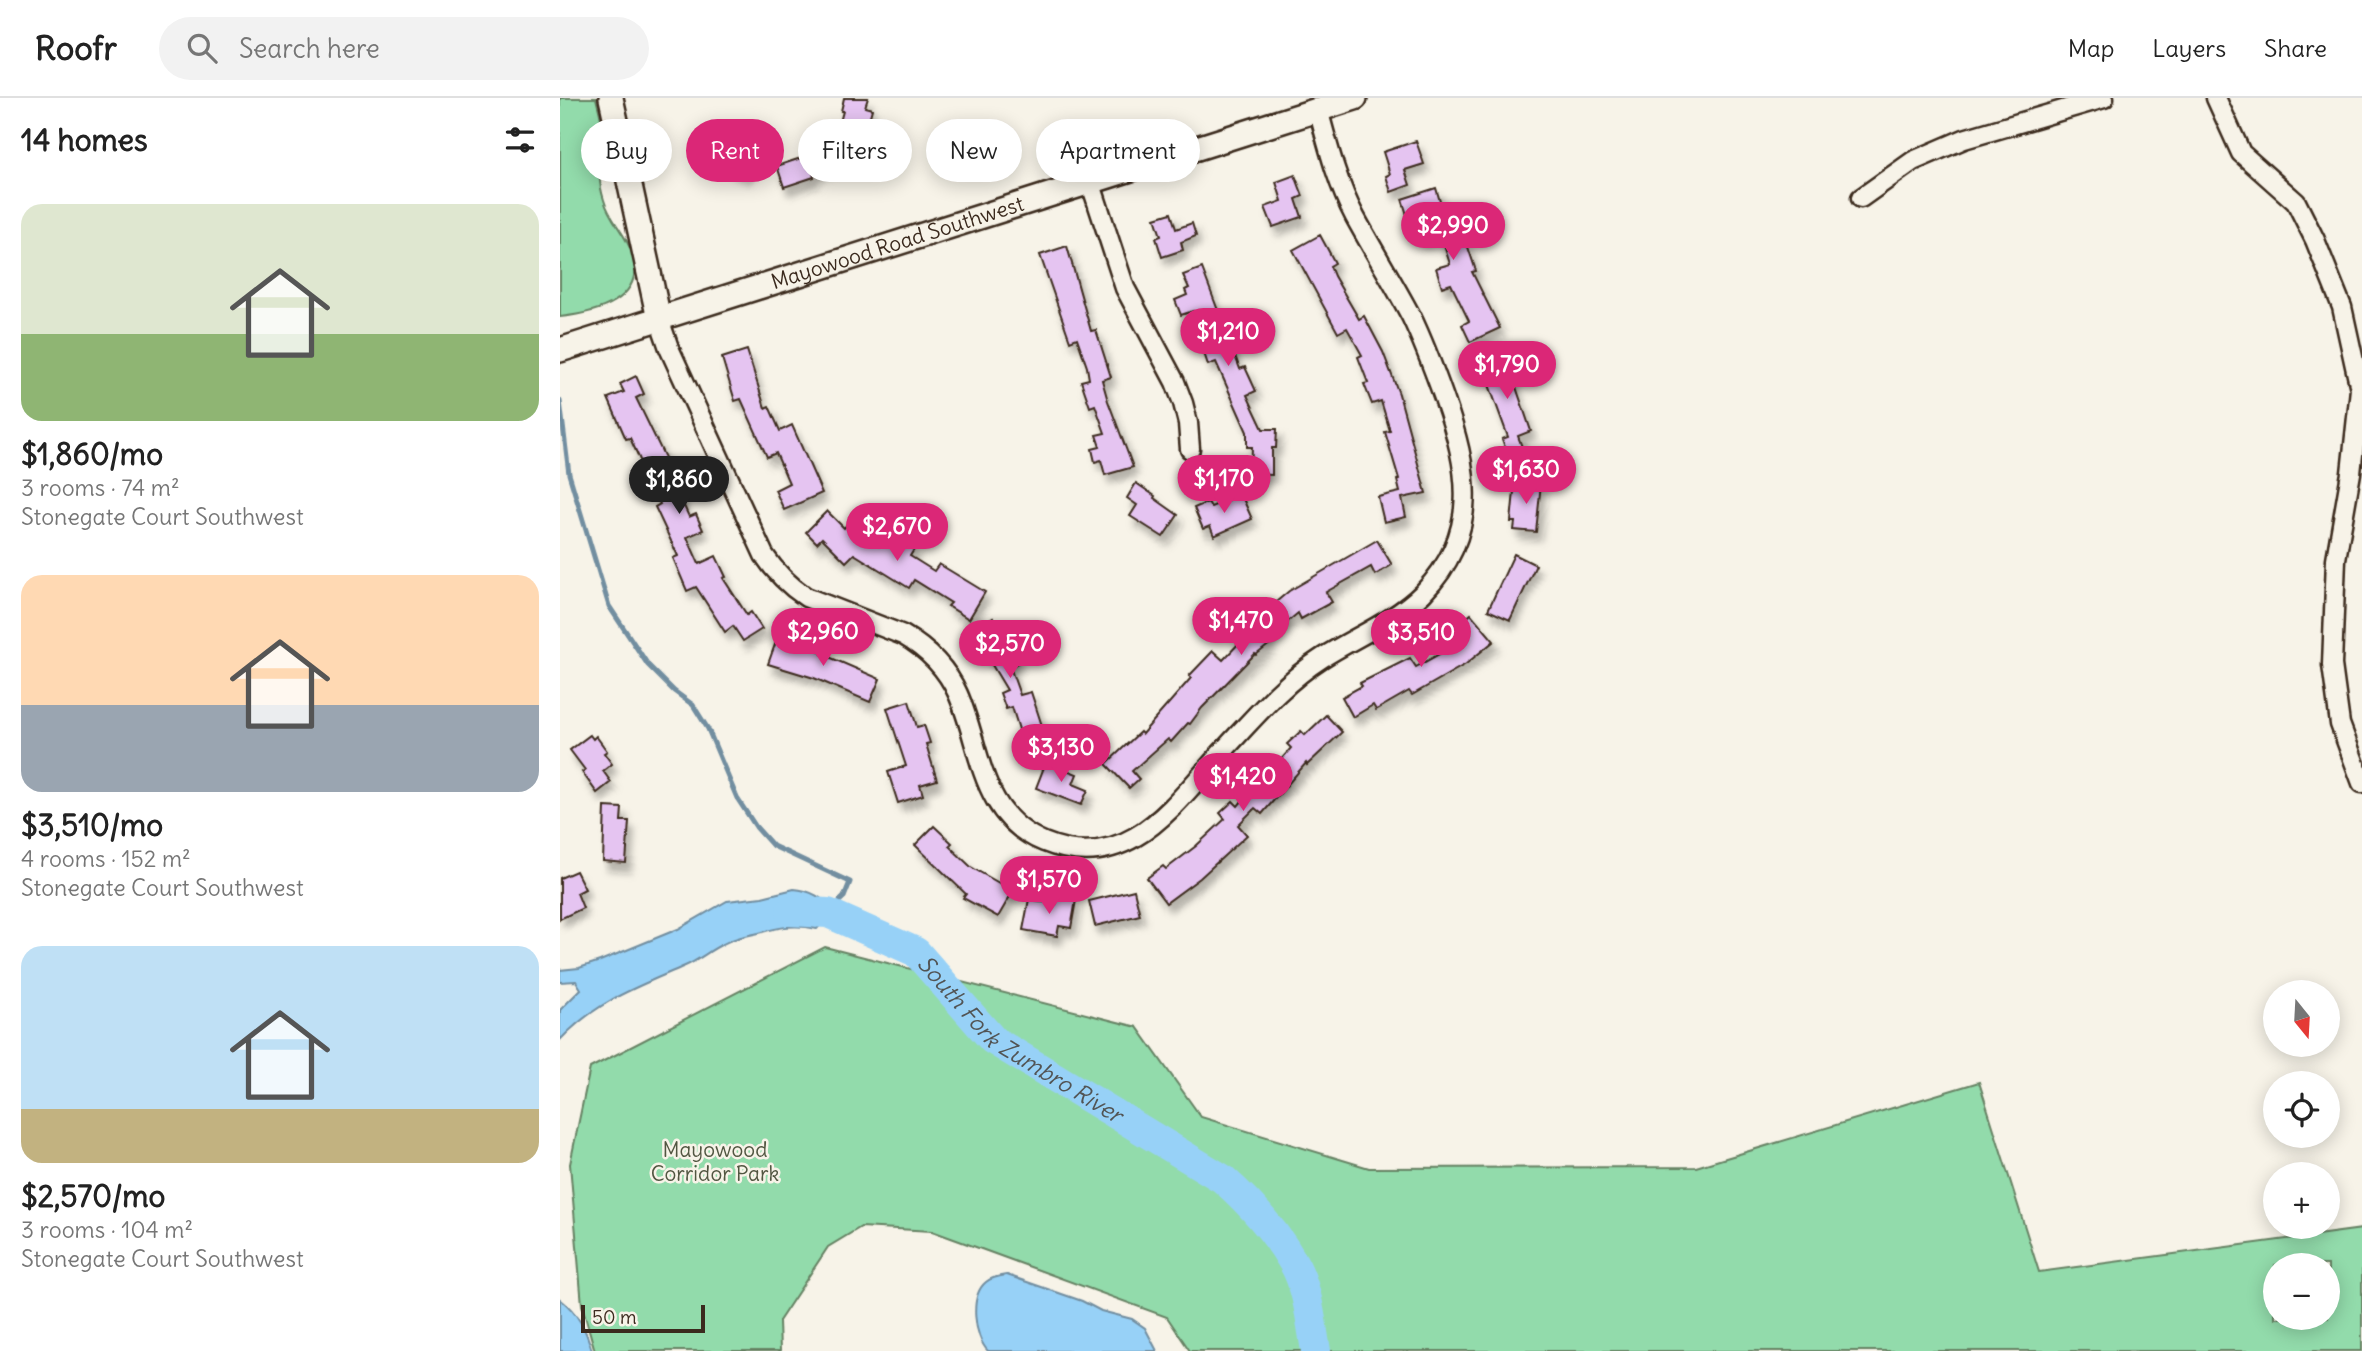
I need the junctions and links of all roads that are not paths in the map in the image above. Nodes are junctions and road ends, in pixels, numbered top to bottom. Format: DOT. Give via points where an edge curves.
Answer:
graph roads {
  1 [pos="611,98"];
  2 [pos="1355,98"];
  3 [pos="2104,98"];
  4 [pos="2216,98"];
  5 [pos="1318,109"];
  6 [pos="1200,146"];
  7 [pos="1087,182"];
  8 [pos="1090,182"];
  9 [pos="1861,198"];
  10 [pos="659,319"];
  11 [pos="570,346"];
  12 [pos="1190,449"];
  13 [pos="2354,495"];
  14 [pos="2362,783"];
  1 -- 10 [label="street"];
  2 -- 5 [label="street, Mayowood Road Southwest"];
  3 -- 9 [label="street" via="1964,139 1913,161"];
  4 -- 13 [label="street" via="2241,153 2296,202 2342,307 2360,389"];
  5 -- 6 [label="street, Mayowood Road Southwest"];
  5 -- 10 [label="street" via="1346,199 1424,344 1454,427 1466,483 1458,535 1424,592 1289,682 1163,817 1120,844 1084,850 1063,847 1041,841 1014,822 991,793 959,696 938,662 903,635 806,597 773,569"];
  7 -- 10 [label="street, Mayowood Road Southwest"];
  8 -- 12 [label="street" via="1125,288 1183,403"];
  10 -- 11 [label="street, Mayowood Road Southwest"];
  13 -- 14 [label="street" via="2336,559 2332,665 2340,724"];
}
